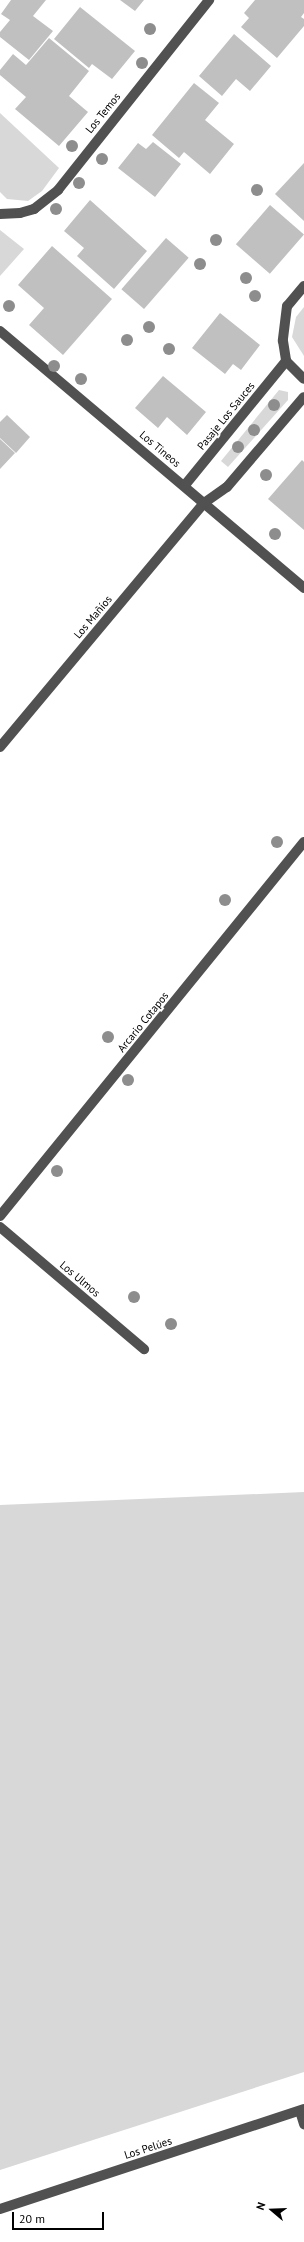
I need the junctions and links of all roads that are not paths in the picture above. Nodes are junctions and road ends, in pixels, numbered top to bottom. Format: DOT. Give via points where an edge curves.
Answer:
graph roads {
  1 [pos="209,0"];
  2 [pos="0,214"];
  3 [pos="304,286"];
  4 [pos="0,331"];
  5 [pos="286,362"];
  6 [pos="304,378"];
  7 [pos="304,396"];
  8 [pos="185,485"];
  9 [pos="204,502"];
  10 [pos="304,588"];
  11 [pos="0,747"];
  12 [pos="304,842"];
  13 [pos="0,1216"];
  14 [pos="0,1227"];
  15 [pos="144,1349"];
  16 [pos="302,2110"];
  17 [pos="304,2124"];
  18 [pos="0,2209"];
  1 -- 2 [label="street, Los Temos" via="58,190 34,209"];
  3 -- 5 [label="street" via="287,306 283,340"];
  4 -- 8 [label="street, Los Tineos"];
  5 -- 6 [label="street"];
  5 -- 8 [label="street, Pasaje Los Sauces"];
  7 -- 9 [label="street" via="228,487"];
  8 -- 9 [label="street, Los Tineos"];
  9 -- 10 [label="street, Los Tineos"];
  9 -- 11 [label="street, Los Mañíos"];
  12 -- 13 [label="street, Arcario Cotapos"];
  14 -- 15 [label="street, Los Ulmos"];
  16 -- 17 [label="street"];
  16 -- 18 [label="street, Los Pelúes"];
}
